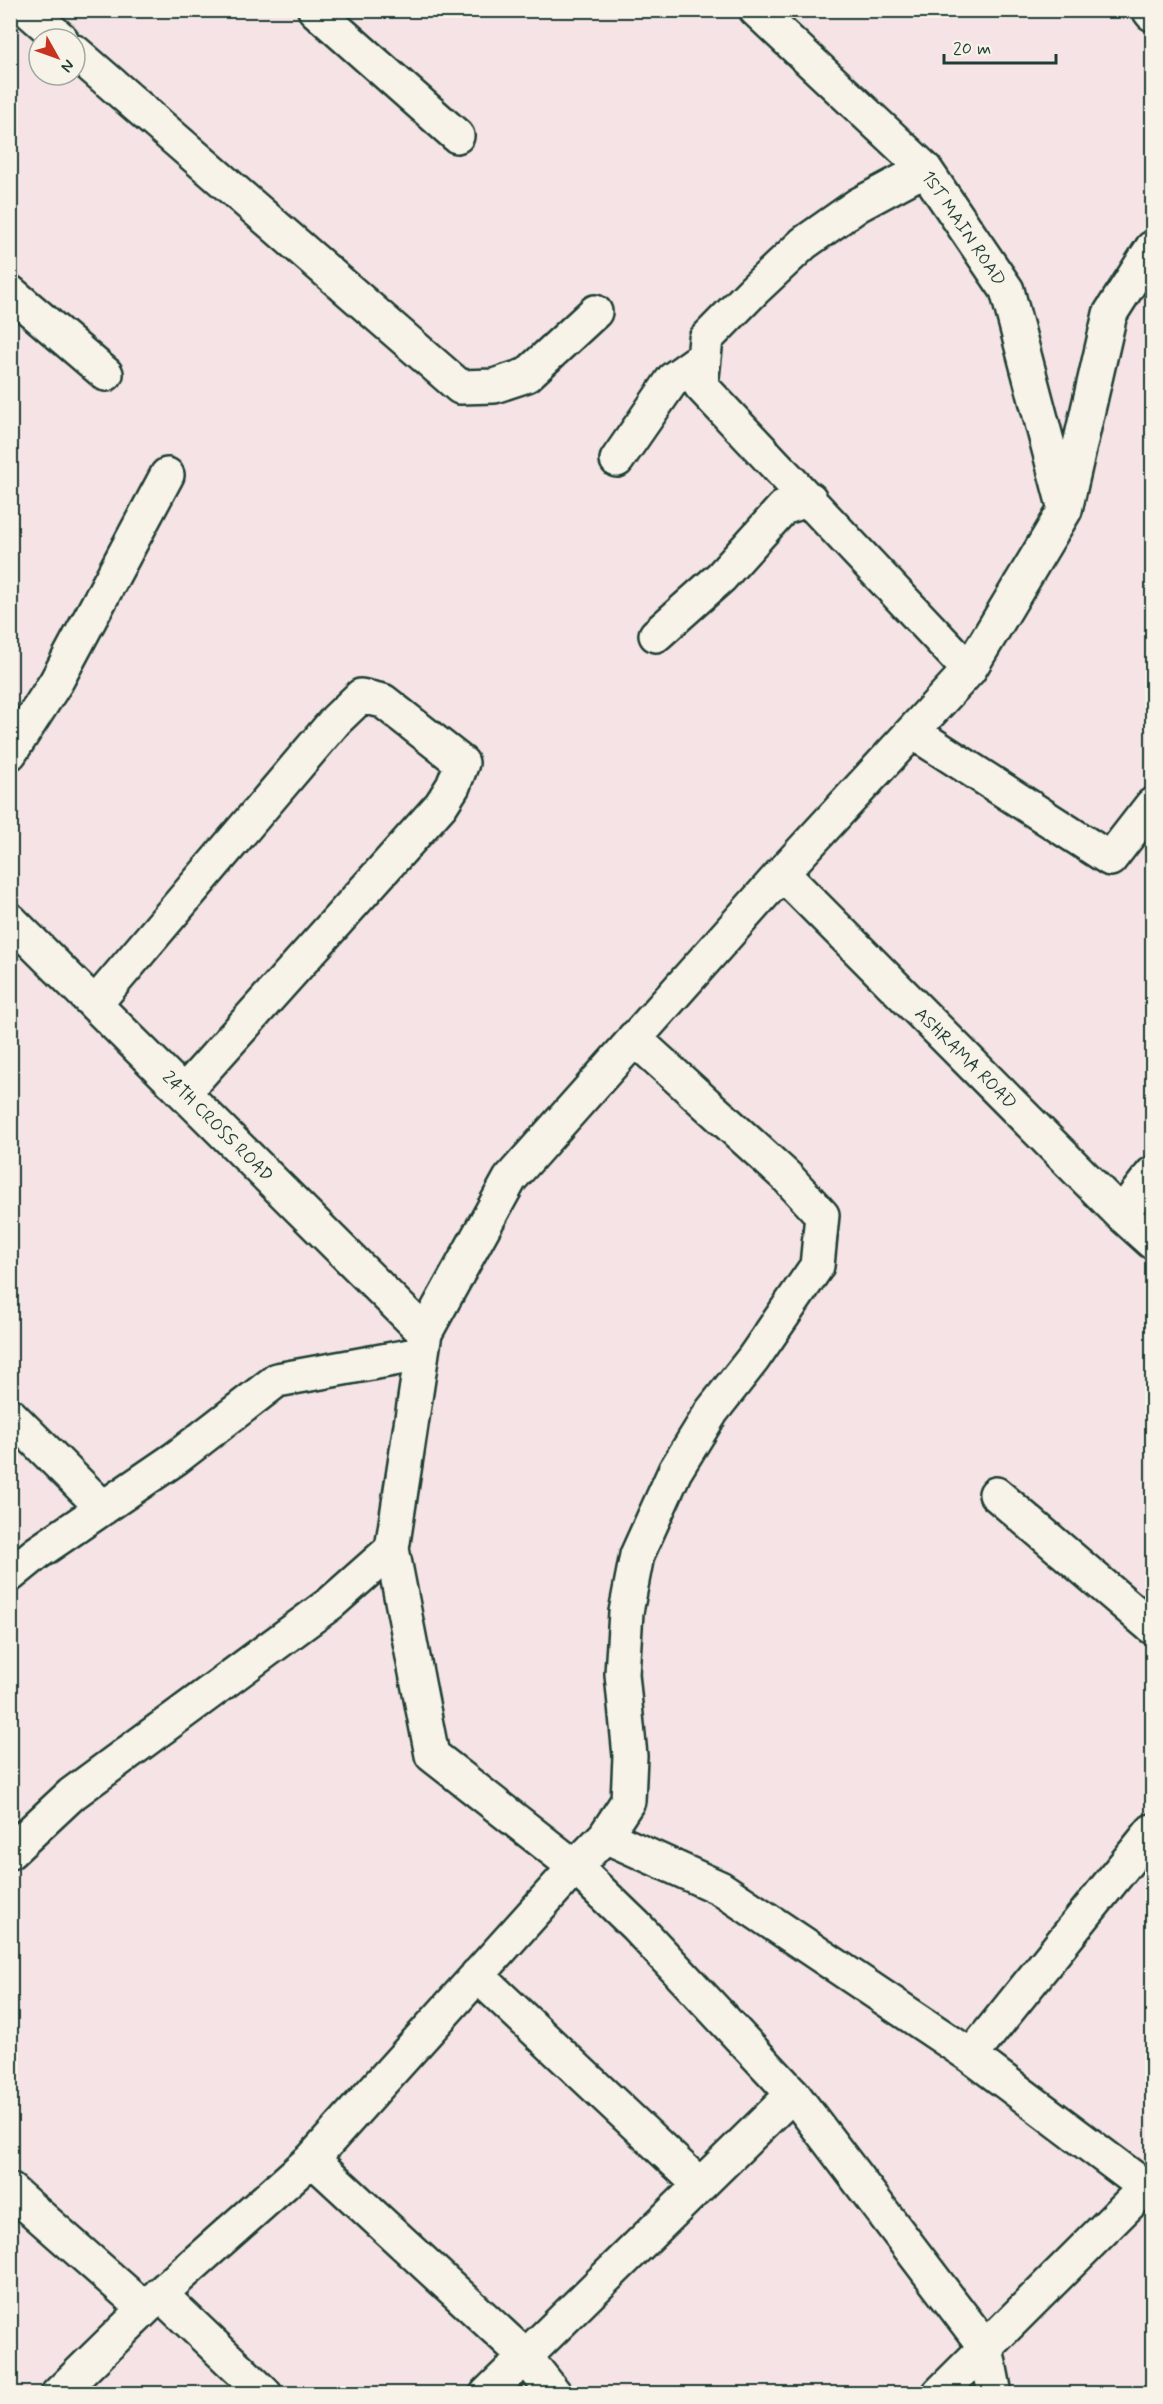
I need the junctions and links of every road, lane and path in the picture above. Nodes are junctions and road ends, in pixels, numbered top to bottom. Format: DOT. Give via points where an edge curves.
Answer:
graph roads {
  1 [pos="28,10"];
  2 [pos="315,10"];
  3 [pos="756,10"];
  4 [pos="1149,10"];
  5 [pos="1152,14"];
  6 [pos="47,27"];
  7 [pos="87,62"];
  8 [pos="457,136"];
  9 [pos="925,169"];
  10 [pos="1152,248"];
  11 [pos="10,292"];
  12 [pos="595,312"];
  13 [pos="704,357"];
  14 [pos="106,374"];
  15 [pos="617,460"];
  16 [pos="168,475"];
  17 [pos="810,499"];
  18 [pos="1065,510"];
  19 [pos="656,635"];
  20 [pos="969,670"];
  21 [pos="913,732"];
  22 [pos="10,753"];
  23 [pos="1152,805"];
  24 [pos="782,873"];
  25 [pos="10,920"];
  26 [pos="95,1004"];
  27 [pos="634,1038"];
  28 [pos="184,1092"];
  29 [pos="1152,1174"];
  30 [pos="1121,1214"];
  31 [pos="1152,1242"];
  32 [pos="423,1343"];
  33 [pos="10,1415"];
  34 [pos="996,1494"];
  35 [pos="103,1508"];
  36 [pos="392,1549"];
  37 [pos="10,1575"];
  38 [pos="1152,1627"];
  39 [pos="1152,1831"];
  40 [pos="605,1836"];
  41 [pos="10,1852"];
  42 [pos="575,1866"];
  43 [pos="477,1975"];
  44 [pos="971,2056"];
  45 [pos="793,2094"];
  46 [pos="312,2159"];
  47 [pos="700,2185"];
  48 [pos="1151,2186"];
  49 [pos="10,2190"];
  50 [pos="152,2301"];
  51 [pos="986,2348"];
  52 [pos="524,2355"];
  53 [pos="58,2394"];
  54 [pos="265,2394"];
  55 [pos="487,2394"];
  56 [pos="555,2394"];
  57 [pos="939,2394"];
  58 [pos="995,2394"];
  1 -- 6 [label="street"];
  2 -- 8 [label="street"];
  3 -- 9 [label="street, 1ST MAIN ROAD"];
  4 -- 5 [label="street"];
  7 -- 12 [label="street" via="460,387 494,386 527,375"];
  9 -- 13 [label="street" via="858,205 804,243 706,339"];
  9 -- 18 [label="street, 1ST MAIN ROAD" via="1007,290"];
  10 -- 18 [label="street" via="1110,314"];
  11 -- 14 [label="street"];
  13 -- 15 [label="street" via="673,379"];
  13 -- 17 [label="street" via="701,386"];
  16 -- 22 [label="street" via="56,682"];
  17 -- 19 [label="street" via="783,508 721,577"];
  17 -- 20 [label="street"];
  18 -- 20 [label="street"];
  20 -- 21 [label="street"];
  21 -- 23 [label="street" via="1110,859"];
  21 -- 24 [label="street"];
  24 -- 27 [label="street"];
  24 -- 30 [label="street, ASHRAMA ROAD"];
  25 -- 26 [label="street, 24TH CROSS ROAD"];
  26 -- 28 [label="street, 24TH CROSS ROAD"];
  26 -- 28 [label="street" via="336,720 361,696 383,701 462,763 441,805"];
  27 -- 32 [label="street" via="510,1179"];
  27 -- 40 [label="street" via="788,1178 822,1215 817,1266 712,1411 675,1471 637,1555 626,1612 622,1674 630,1756 628,1801"];
  28 -- 32 [label="street, 24TH CROSS ROAD"];
  29 -- 30 [label="street"];
  30 -- 31 [label="street, ASHRAMA ROAD"];
  32 -- 35 [label="street" via="277,1380"];
  32 -- 36 [label="street"];
  33 -- 35 [label="street"];
  34 -- 38 [label="street"];
  35 -- 37 [label="street"];
  36 -- 41 [label="street" via="331,1604 72,1794"];
  36 -- 42 [label="street" via="432,1755"];
  39 -- 44 [label="street"];
  40 -- 42 [label="street"];
  40 -- 44 [label="street" via="720,1888"];
  42 -- 43 [label="street"];
  42 -- 45 [label="street"];
  43 -- 46 [label="street"];
  43 -- 47 [label="street"];
  44 -- 48 [label="street"];
  45 -- 47 [label="street"];
  45 -- 51 [label="street"];
  46 -- 50 [label="street"];
  46 -- 52 [label="street"];
  47 -- 52 [label="street"];
  48 -- 51 [label="street"];
  49 -- 50 [label="street"];
  50 -- 53 [label="street"];
  50 -- 54 [label="street"];
  51 -- 57 [label="street"];
  51 -- 58 [label="street"];
  52 -- 55 [label="street"];
  52 -- 56 [label="street"];
}
